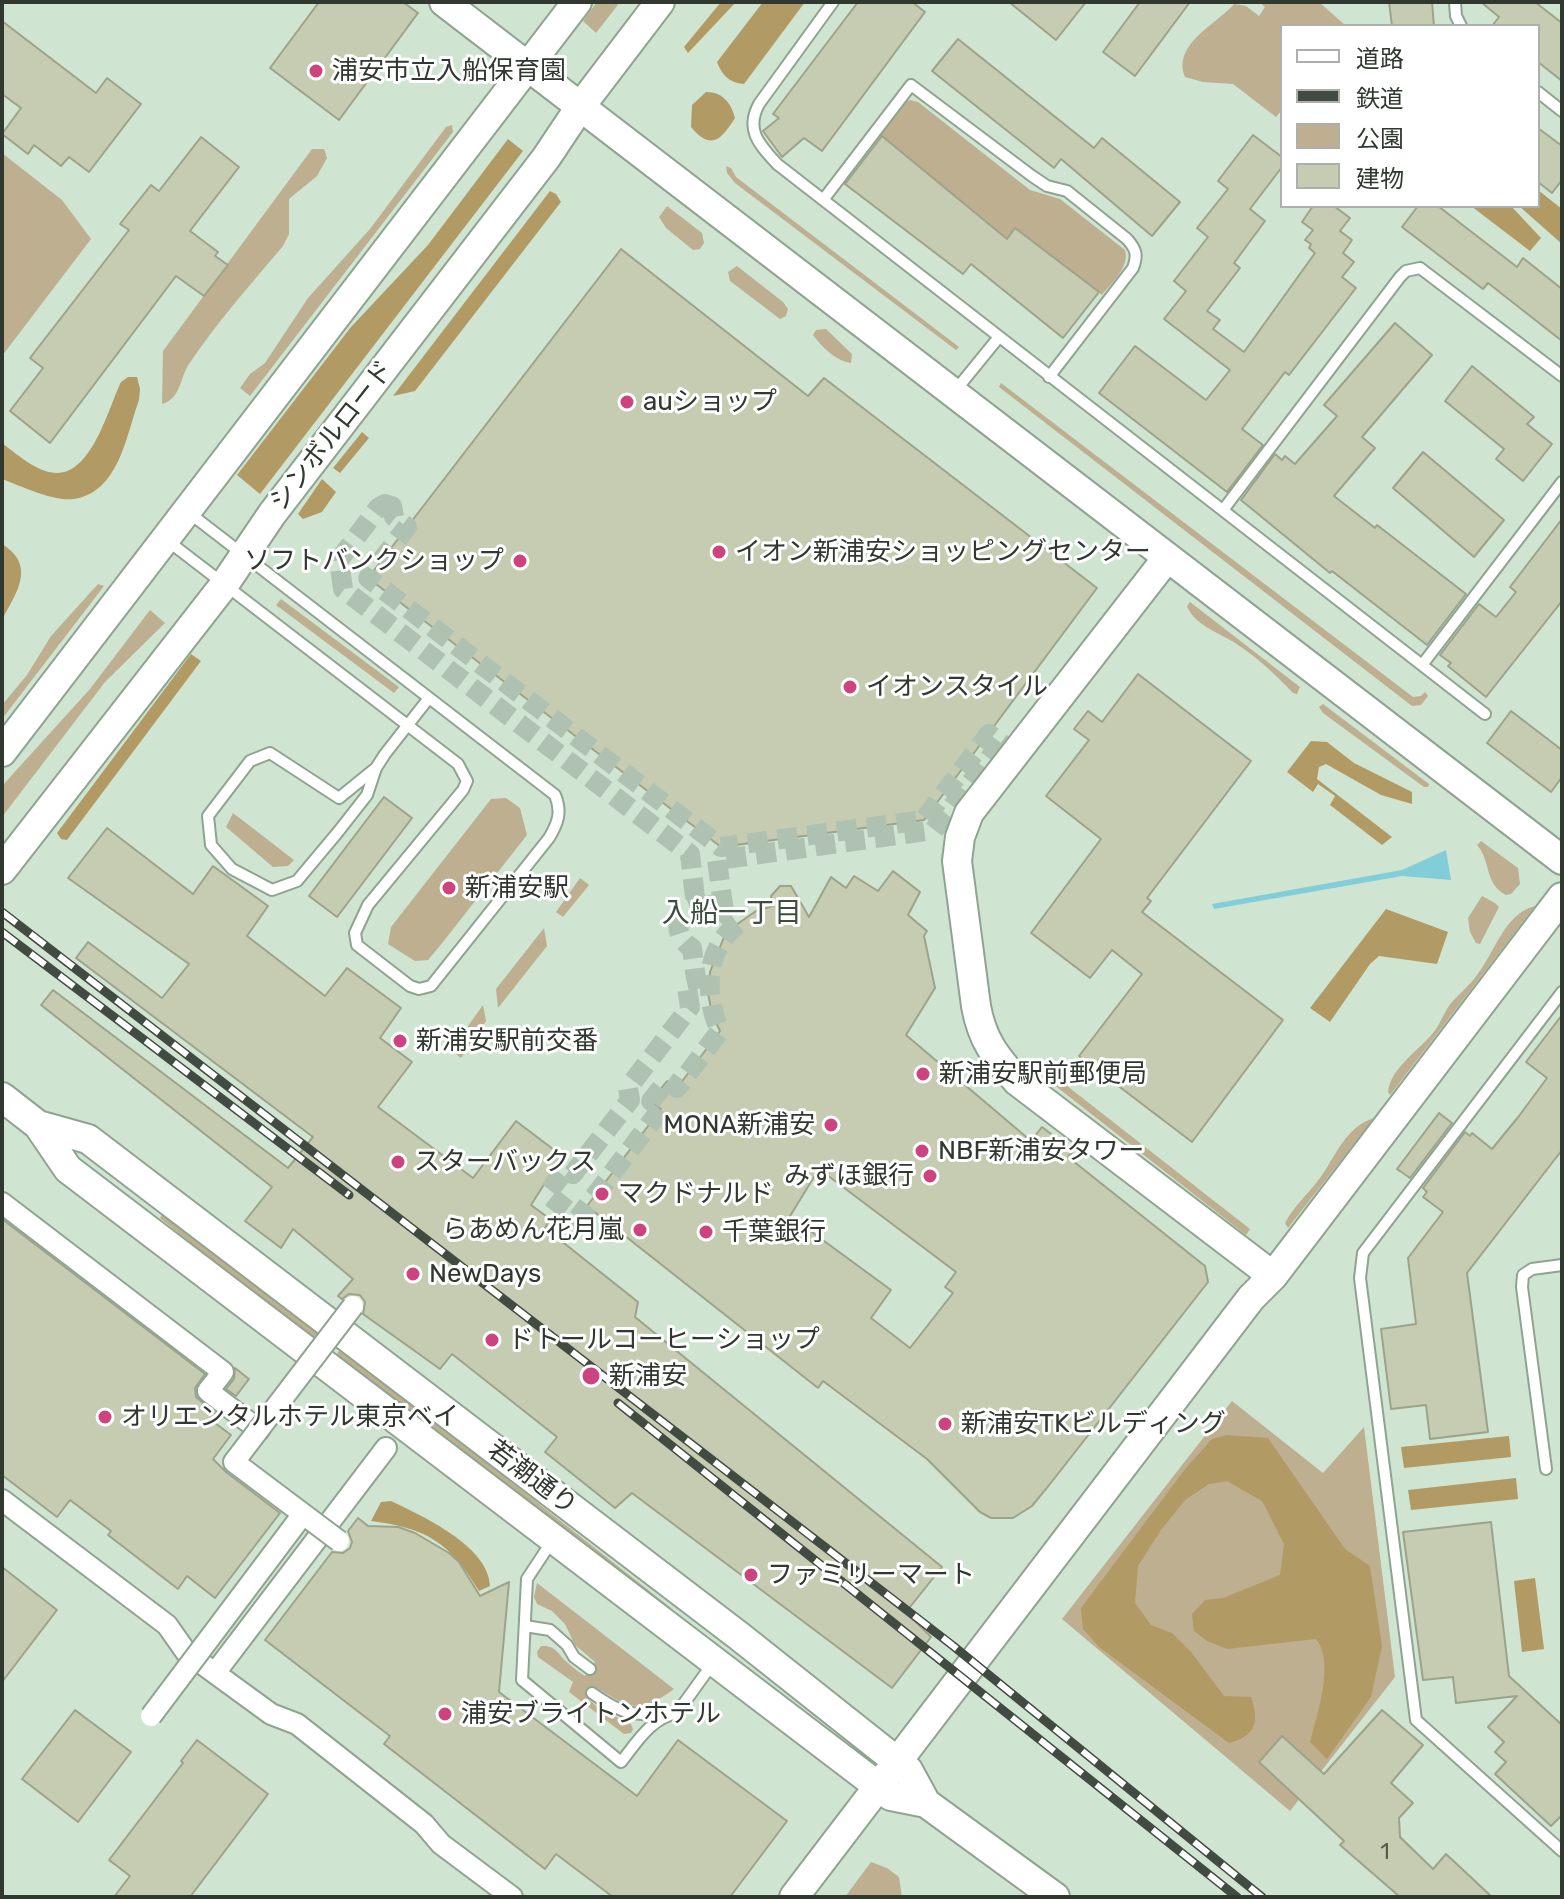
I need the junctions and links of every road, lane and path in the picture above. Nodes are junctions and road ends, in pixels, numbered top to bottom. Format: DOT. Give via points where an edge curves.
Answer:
graph roads {
  1 [pos="444,2"];
  2 [pos="577,2"];
  3 [pos="660,2"];
  4 [pos="833,2"];
  5 [pos="1455,2"];
  6 [pos="1460,24"];
  7 [pos="528,67"];
  8 [pos="1540,94"];
  9 [pos="580,107"];
  10 [pos="1562,111"];
  11 [pos="823,200"];
  12 [pos="999,337"];
  13 [pos="1562,376"];
  14 [pos="1049,377"];
  15 [pos="953,394"];
  16 [pos="1562,482"];
  17 [pos="1223,510"];
  18 [pos="186,511"];
  19 [pos="165,538"];
  20 [pos="243,554"];
  21 [pos="1167,558"];
  22 [pos="224,585"];
  23 [pos="1422,665"];
  24 [pos="429,698"];
  25 [pos="1485,714"];
  26 [pos="407,726"];
  27 [pos="2,752"];
  28 [pos="376,768"];
  29 [pos="1562,860"];
  30 [pos="2,870"];
  31 [pos="1562,897"];
  32 [pos="1562,992"];
  33 [pos="2,1097"];
  34 [pos="38,1125"];
  35 [pos="2,1203"];
  36 [pos="1562,1265"];
  37 [pos="1273,1276"];
  38 [pos="353,1306"];
  39 [pos="259,1430"];
  40 [pos="386,1448"];
  41 [pos="1546,1469"];
  42 [pos="2,1500"];
  43 [pos="303,1514"];
  44 [pos="552,1540"];
  45 [pos="339,1541"];
  46 [pos="525,1626"];
  47 [pos="713,1663"];
  48 [pos="590,1669"];
  49 [pos="215,1673"];
  50 [pos="592,1693"];
  51 [pos="664,1715"];
  52 [pos="151,1716"];
  53 [pos="897,1762"];
  54 [pos="877,1787"];
  55 [pos="926,1803"];
  56 [pos="1562,1851"];
  57 [pos="512,1897"];
  58 [pos="794,1897"];
  59 [pos="1055,1897"];
  1 -- 7 [label="street"];
  2 -- 7 [label="street"];
  3 -- 9 [label="street, シンボルロード"];
  4 -- 11 [label="lane" via="752,118 761,147"];
  5 -- 6 [label="lane"];
  7 -- 9 [label="street"];
  7 -- 18 [label="street"];
  8 -- 10 [label="lane"];
  9 -- 15 [label="street"];
  9 -- 20 [label="street, シンボルロード"];
  11 -- 12 [label="lane"];
  11 -- 14 [label="lane" via="911,85 1032,176 1067,191 1127,239 1137,258"];
  12 -- 14 [label="lane"];
  12 -- 15 [label="lane"];
  13 -- 17 [label="lane" via="1414,268 1400,277"];
  14 -- 17 [label="lane"];
  15 -- 21 [label="street"];
  16 -- 23 [label="lane"];
  17 -- 23 [label="lane"];
  18 -- 19 [label="street"];
  18 -- 20 [label="lane"];
  19 -- 22 [label="lane"];
  19 -- 27 [label="street"];
  20 -- 22 [label="street, シンボルロード"];
  20 -- 24 [label="lane"];
  21 -- 29 [label="street"];
  21 -- 37 [label="street" via="969,813 957,861 976,1006 993,1054 1017,1081"];
  22 -- 26 [label="lane"];
  22 -- 30 [label="street, シンボルロード"];
  23 -- 25 [label="lane"];
  24 -- 26 [label="lane"];
  24 -- 26 [label="lane" via="555,795 560,807 549,838 439,979 419,989 357,945 355,933 368,905 467,781 458,764"];
  26 -- 28 [label="lane"];
  28 -- 28 [label="lane" via="367,795 297,881 272,890 232,869 211,845 208,816 250,761 270,753 339,798"];
  31 -- 37 [label="street"];
  32 -- 56 [label="lane" via="1363,1253 1360,1278 1416,1720"];
  33 -- 34 [label="street, 若潮通り"];
  34 -- 44 [label="street, 若潮通り" via="68,1169"];
  34 -- 53 [label="street, 若潮通り" via="88,1139"];
  35 -- 39 [label="street" via="223,1372 208,1391"];
  36 -- 41 [label="lane" via="1532,1269 1523,1275 1522,1287"];
  37 -- 53 [label="street"];
  38 -- 39 [label="street, bridge"];
  39 -- 43 [label="street, bridge" via="234,1462"];
  40 -- 49 [label="street"];
  42 -- 49 [label="street" via="167,1625 186,1652"];
  43 -- 45 [label="street, bridge"];
  43 -- 52 [label="street, bridge"];
  44 -- 46 [label="lane" via="527,1579"];
  44 -- 47 [label="street, 若潮通り"];
  46 -- 48 [label="lane" via="550,1630"];
  46 -- 51 [label="lane" via="522,1680 621,1762"];
  47 -- 51 [label="lane" via="677,1713"];
  47 -- 54 [label="street, 若潮通り"];
  49 -- 57 [label="street" via="271,1714 297,1724"];
  50 -- 51 [label="lane" via="629,1714"];
  53 -- 54 [label="street"];
  53 -- 55 [label="street, 若潮通り" via="908,1770"];
  54 -- 55 [label="street, 若潮通り" via="891,1796"];
  54 -- 58 [label="street"];
  55 -- 59 [label="street, 若潮通り"];
}
